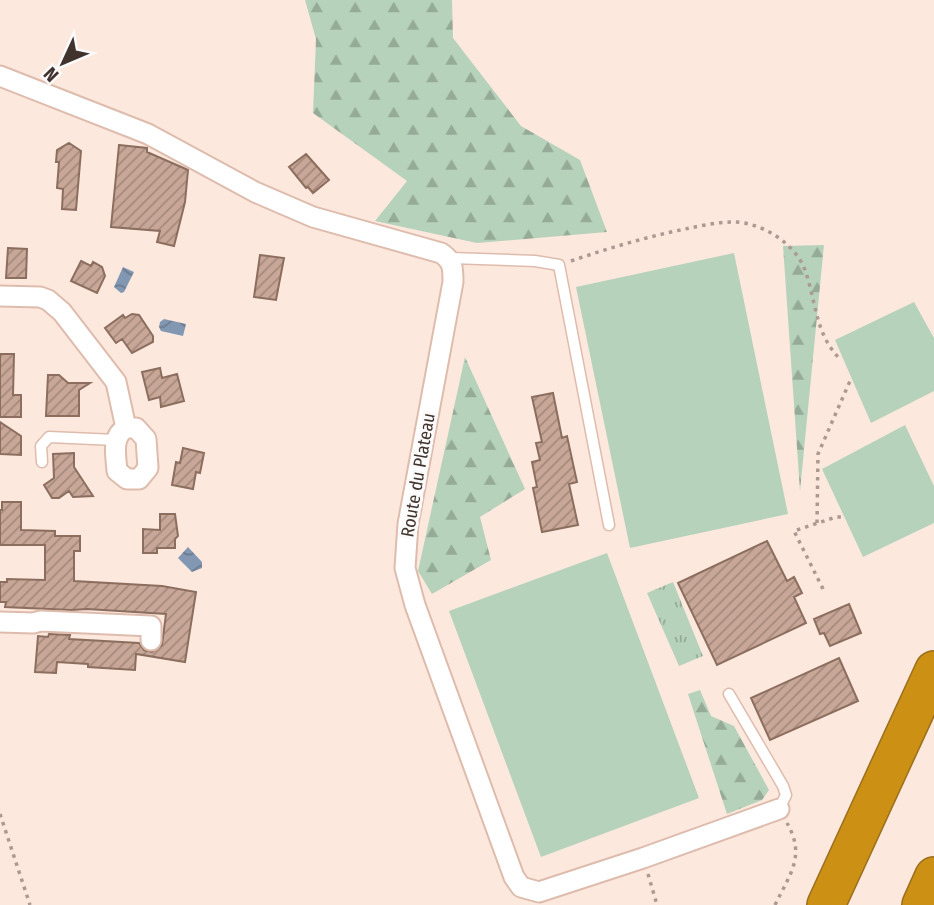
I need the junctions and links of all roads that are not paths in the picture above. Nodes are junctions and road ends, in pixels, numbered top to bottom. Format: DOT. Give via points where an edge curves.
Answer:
graph roads {
  1 [pos="0,76"];
  2 [pos="450,258"];
  3 [pos="0,296"];
  4 [pos="121,434"];
  5 [pos="42,462"];
  6 [pos="609,525"];
  7 [pos="0,622"];
  8 [pos="151,640"];
  9 [pos="934,670"];
  10 [pos="729,694"];
  11 [pos="934,704"];
  12 [pos="779,809"];
  13 [pos="934,876"];
  14 [pos="826,905"];
  15 [pos="841,905"];
  16 [pos="921,905"];
  1 -- 2 [label="street" via="148,134 255,192 313,217"];
  2 -- 6 [label="lane" via="559,265"];
  2 -- 12 [label="street, Route du Plateau" via="453,282 408,524 405,568 517,883 538,892"];
  3 -- 4 [label="street" via="48,300 62,312 116,382"];
  4 -- 5 [label="lane" via="49,437 41,446"];
  7 -- 8 [label="street" via="151,626"];
  9 -- 14 [label="highway"];
  10 -- 12 [label="lane" via="783,786 786,795"];
  11 -- 15 [label="highway"];
  13 -- 16 [label="highway"];
}
